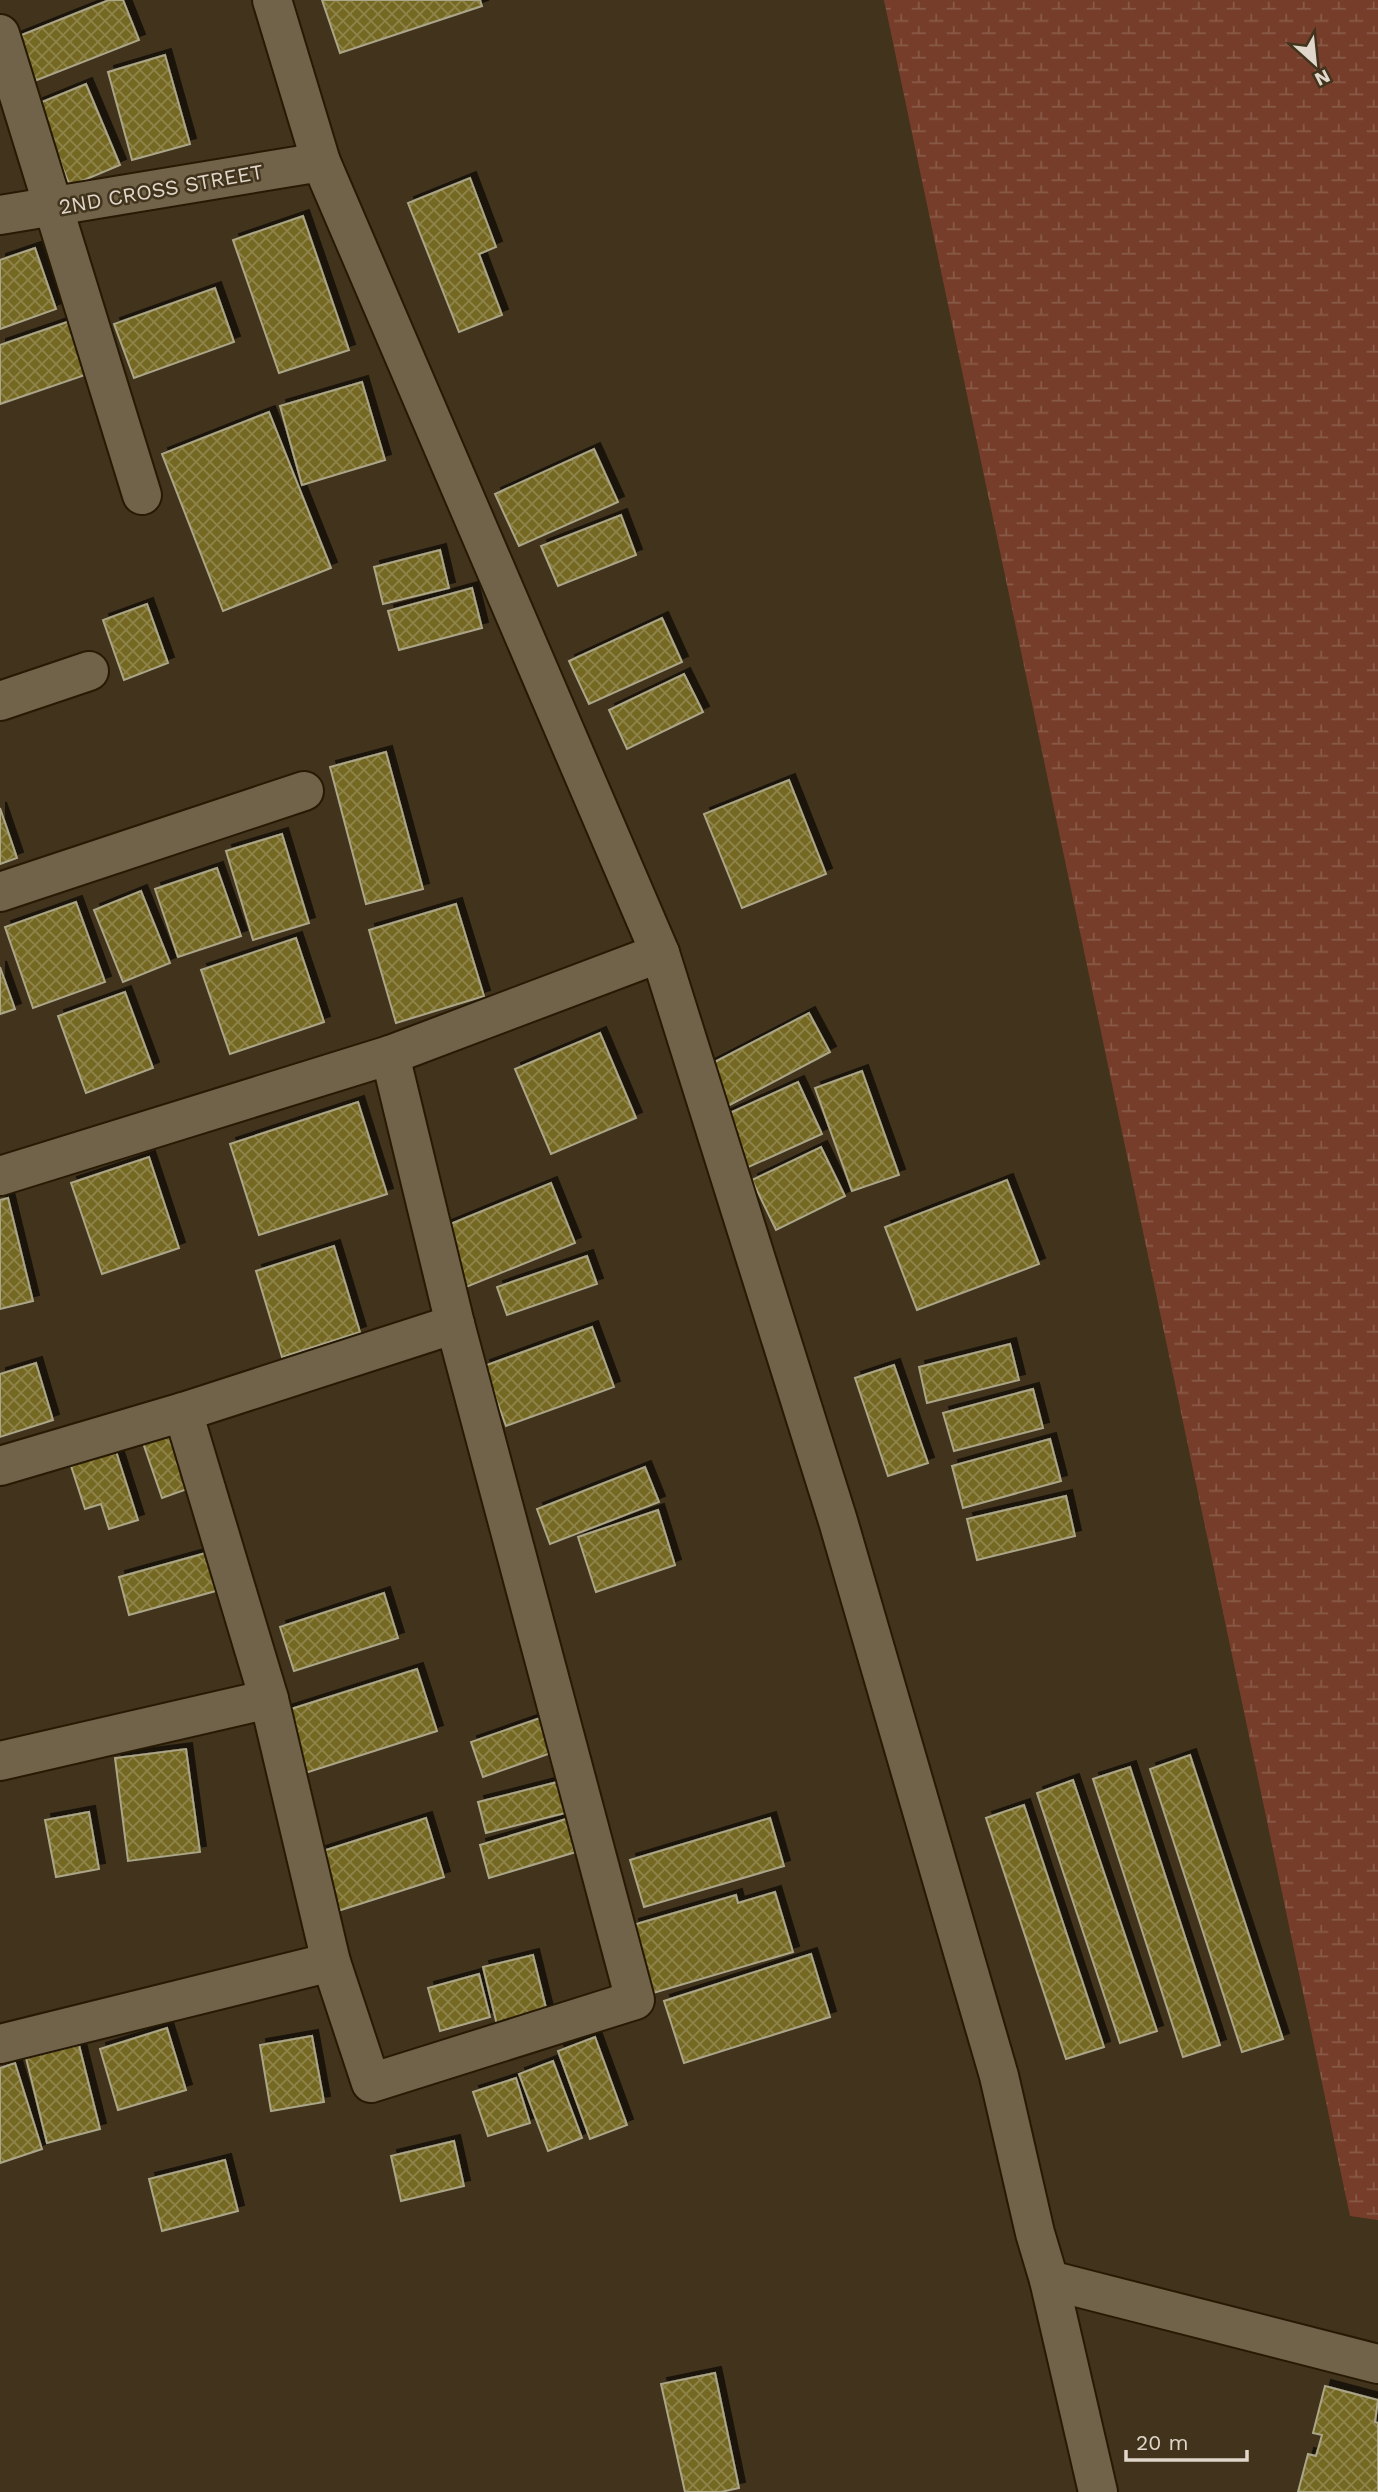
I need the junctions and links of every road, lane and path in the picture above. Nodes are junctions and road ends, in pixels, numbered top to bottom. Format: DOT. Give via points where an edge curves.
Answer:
graph roads {
  1 [pos="272,0"];
  2 [pos="0,34"];
  3 [pos="321,162"];
  4 [pos="55,207"];
  5 [pos="0,215"];
  6 [pos="142,495"];
  7 [pos="89,671"];
  8 [pos="0,701"];
  9 [pos="304,791"];
  10 [pos="0,892"];
  11 [pos="660,953"];
  12 [pos="390,1055"];
  13 [pos="0,1176"];
  14 [pos="455,1324"];
  15 [pos="183,1412"];
  16 [pos="0,1466"];
  17 [pos="269,1699"];
  18 [pos="0,1761"];
  19 [pos="331,1962"];
  20 [pos="0,2044"];
  21 [pos="1049,2280"];
  22 [pos="1378,2364"];
  23 [pos="1098,2492"];
  1 -- 3 [label="street"];
  2 -- 4 [label="street"];
  3 -- 4 [label="street, 2ND CROSS STREET"];
  3 -- 11 [label="street"];
  4 -- 5 [label="street, 2ND CROSS STREET"];
  4 -- 6 [label="street"];
  7 -- 8 [label="street"];
  9 -- 10 [label="street"];
  11 -- 12 [label="street"];
  11 -- 21 [label="street" via="838,1521 999,2076"];
  12 -- 13 [label="street"];
  12 -- 14 [label="street"];
  14 -- 15 [label="street"];
  14 -- 19 [label="street" via="635,2000 371,2082"];
  15 -- 16 [label="street"];
  15 -- 17 [label="street"];
  17 -- 18 [label="street"];
  17 -- 19 [label="street"];
  19 -- 20 [label="street"];
  21 -- 22 [label="street"];
  21 -- 23 [label="street"];
}
